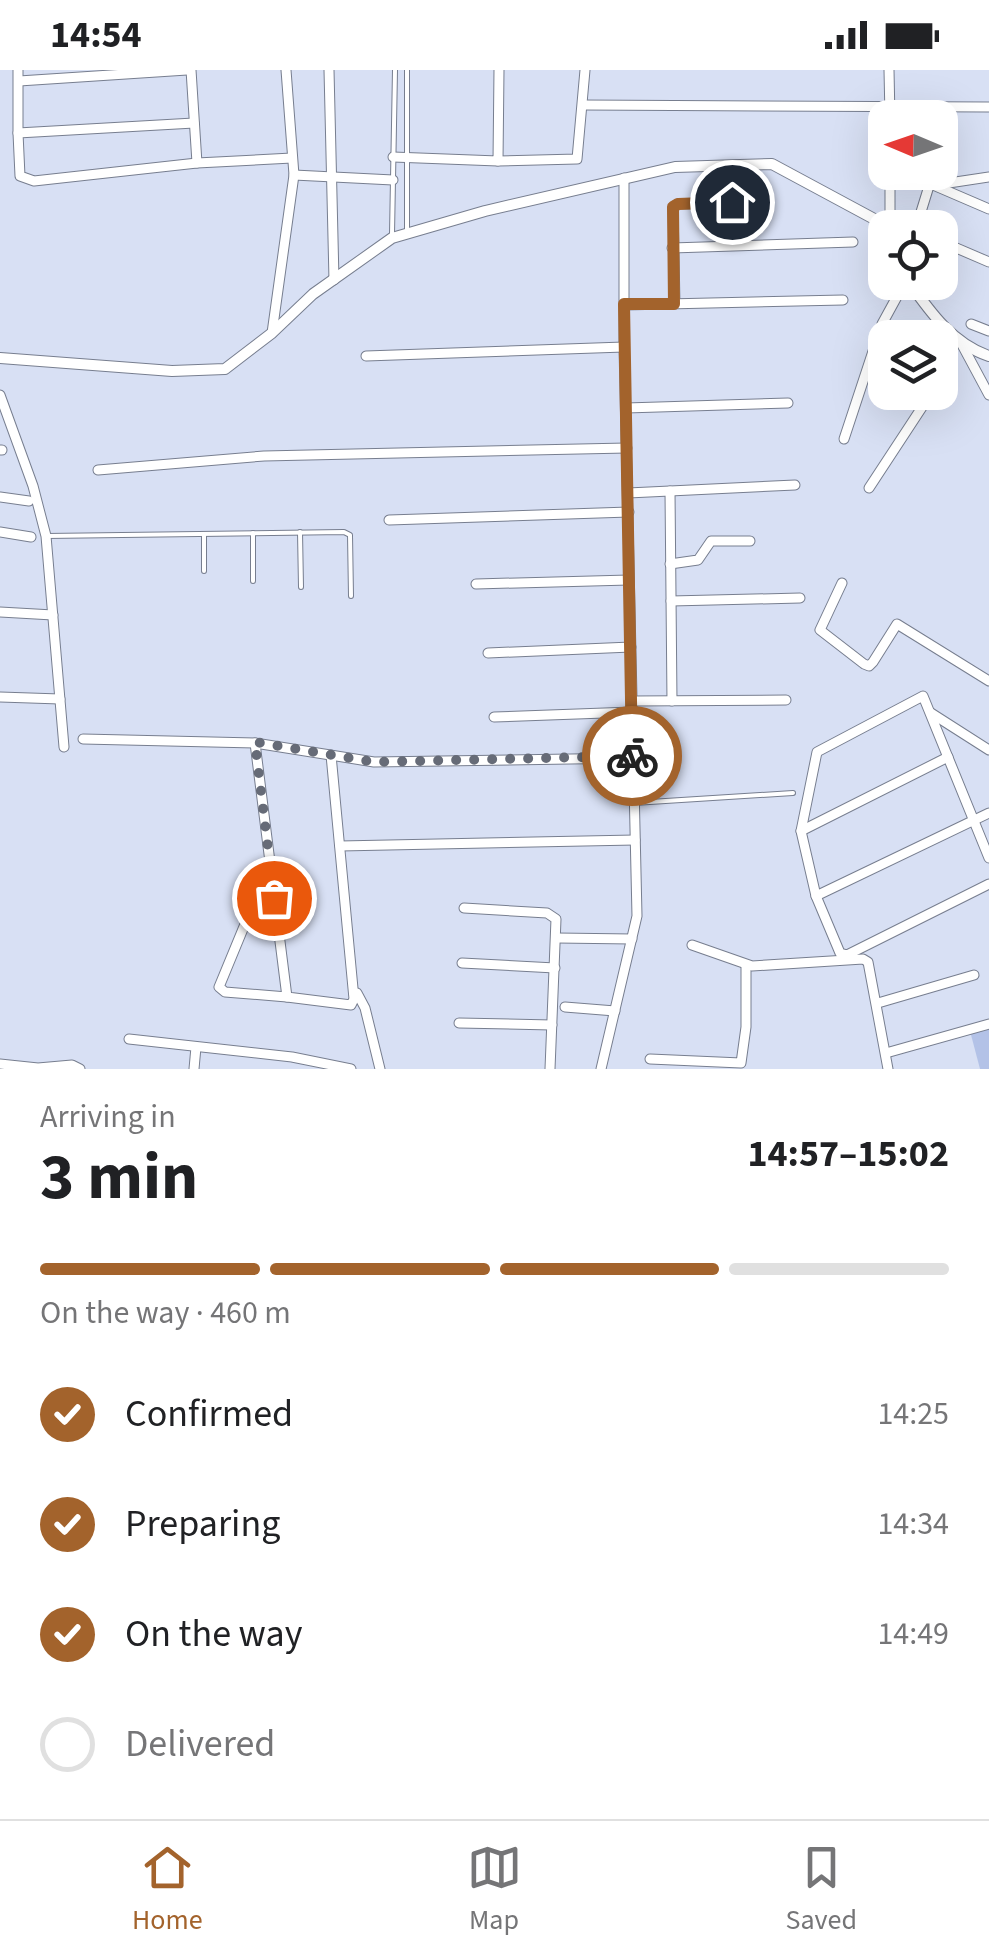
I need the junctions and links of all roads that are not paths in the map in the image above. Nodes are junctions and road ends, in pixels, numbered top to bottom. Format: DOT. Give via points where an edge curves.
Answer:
graph roads {
  1 [pos="189,70"];
  2 [pos="286,70"];
  3 [pos="329,70"];
  4 [pos="395,70"];
  5 [pos="407,70"];
  6 [pos="499,70"];
  7 [pos="585,70"];
  8 [pos="889,70"];
  9 [pos="18,76"];
  10 [pos="890,100"];
  11 [pos="583,105"];
  12 [pos="989,107"];
  13 [pos="958,109"];
  14 [pos="868,112"];
  15 [pos="194,123"];
  16 [pos="18,133"];
  17 [pos="393,157"];
  18 [pos="405,157"];
  19 [pos="292,158"];
  20 [pos="498,160"];
  21 [pos="196,163"];
  22 [pos="294,175"];
  23 [pos="331,177"];
  24 [pos="624,178"];
  25 [pos="989,178"];
  26 [pos="393,180"];
  27 [pos="958,182"];
  28 [pos="939,190"];
  29 [pos="759,202"];
  30 [pos="989,209"];
  31 [pos="868,215"];
  32 [pos="407,234"];
  33 [pos="392,238"];
  34 [pos="853,242"];
  35 [pos="672,248"];
  36 [pos="958,249"];
  37 [pos="989,262"];
  38 [pos="334,280"];
  39 [pos="844,300"];
  40 [pos="896,300"];
  41 [pos="921,300"];
  42 [pos="624,304"];
  43 [pos="674,304"];
  44 [pos="971,324"];
  45 [pos="989,331"];
  46 [pos="272,333"];
  47 [pos="959,340"];
  48 [pos="624,347"];
  49 [pos="986,355"];
  50 [pos="366,356"];
  51 [pos="0,358"];
  52 [pos="989,367"];
  53 [pos="0,395"];
  54 [pos="989,396"];
  55 [pos="788,403"];
  56 [pos="2,406"];
  57 [pos="626,408"];
  58 [pos="920,410"];
  59 [pos="844,439"];
  60 [pos="627,448"];
  61 [pos="98,470"];
  62 [pos="795,486"];
  63 [pos="868,488"];
  64 [pos="670,491"];
  65 [pos="628,493"];
  66 [pos="0,497"];
  67 [pos="29,501"];
  68 [pos="628,512"];
  69 [pos="389,520"];
  70 [pos="0,532"];
  71 [pos="300,532"];
  72 [pos="253,533"];
  73 [pos="204,534"];
  74 [pos="46,536"];
  75 [pos="31,538"];
  76 [pos="750,540"];
  77 [pos="670,564"];
  78 [pos="204,571"];
  79 [pos="630,580"];
  80 [pos="253,581"];
  81 [pos="842,583"];
  82 [pos="476,584"];
  83 [pos="301,587"];
  84 [pos="351,596"];
  85 [pos="800,598"];
  86 [pos="671,601"];
  87 [pos="0,612"];
  88 [pos="53,615"];
  89 [pos="631,647"];
  90 [pos="488,652"];
  91 [pos="989,681"];
  92 [pos="0,697"];
  93 [pos="60,699"];
  94 [pos="786,700"];
  95 [pos="672,701"];
  96 [pos="632,706"];
  97 [pos="929,712"];
  98 [pos="494,717"];
  99 [pos="82,739"];
  100 [pos="255,742"];
  101 [pos="64,748"];
  102 [pos="989,750"];
  103 [pos="331,756"];
  104 [pos="948,757"];
  105 [pos="632,758"];
  106 [pos="793,793"];
  107 [pos="634,803"];
  108 [pos="989,812"];
  109 [pos="972,818"];
  110 [pos="801,831"];
  111 [pos="635,840"];
  112 [pos="340,846"];
  113 [pos="989,858"];
  114 [pos="270,864"];
  115 [pos="989,884"];
  116 [pos="816,896"];
  117 [pos="464,908"];
  118 [pos="557,938"];
  119 [pos="632,939"];
  120 [pos="692,946"];
  121 [pos="462,963"];
  122 [pos="746,966"];
  123 [pos="555,968"];
  124 [pos="974,976"];
  125 [pos="353,986"];
  126 [pos="287,998"];
  127 [pos="878,1003"];
  128 [pos="565,1007"];
  129 [pos="614,1011"];
  130 [pos="460,1023"];
  131 [pos="989,1024"];
  132 [pos="552,1025"];
  133 [pos="129,1039"];
  134 [pos="196,1047"];
  135 [pos="886,1053"];
  136 [pos="650,1059"];
  137 [pos="0,1064"];
  138 [pos="80,1069"];
  139 [pos="194,1069"];
  140 [pos="351,1069"];
  141 [pos="380,1069"];
  142 [pos="550,1069"];
  143 [pos="600,1069"];
  144 [pos="888,1069"];
  1 -- 9 [label="street"];
  1 -- 15 [label="street"];
  2 -- 19 [label="street"];
  3 -- 23 [label="street"];
  4 -- 17 [label="lane"];
  5 -- 18 [label="lane"];
  6 -- 20 [label="street"];
  7 -- 11 [label="street"];
  8 -- 10 [label="street"];
  9 -- 16 [label="street"];
  11 -- 14 [label="street"];
  11 -- 20 [label="street" via="578,159"];
  12 -- 13 [label="street"];
  15 -- 16 [label="street"];
  15 -- 21 [label="street"];
  16 -- 21 [label="street" via="25,180"];
  17 -- 18 [label="street"];
  17 -- 26 [label="lane"];
  18 -- 20 [label="street"];
  18 -- 32 [label="lane"];
  19 -- 21 [label="street"];
  19 -- 22 [label="street"];
  22 -- 23 [label="street"];
  22 -- 46 [label="street"];
  23 -- 26 [label="street"];
  23 -- 38 [label="street"];
  24 -- 31 [label="street" via="675,167 772,164"];
  24 -- 32 [label="street"];
  24 -- 42 [label="street"];
  25 -- 27 [label="street"];
  26 -- 33 [label="lane"];
  28 -- 30 [label="street"];
  29 -- 35 [label="street" via="678,204 671,215"];
  32 -- 33 [label="street"];
  33 -- 38 [label="street"];
  34 -- 35 [label="street"];
  35 -- 43 [label="street"];
  36 -- 37 [label="street"];
  38 -- 46 [label="street"];
  39 -- 43 [label="street"];
  40 -- 59 [label="street"];
  41 -- 47 [label="street"];
  42 -- 43 [label="street"];
  42 -- 48 [label="street"];
  44 -- 45 [label="street"];
  46 -- 51 [label="street" via="231,366 208,372"];
  47 -- 49 [label="street"];
  47 -- 54 [label="street"];
  48 -- 50 [label="street"];
  48 -- 57 [label="street"];
  49 -- 52 [label="street"];
  53 -- 56 [label="street"];
  55 -- 57 [label="street"];
  56 -- 74 [label="street"];
  57 -- 60 [label="street"];
  58 -- 63 [label="street"];
  60 -- 61 [label="street" via="264,456"];
  60 -- 65 [label="street"];
  62 -- 64 [label="street"];
  64 -- 65 [label="street"];
  64 -- 77 [label="street"];
  65 -- 68 [label="street"];
  66 -- 67 [label="street"];
  68 -- 69 [label="street"];
  68 -- 79 [label="street"];
  70 -- 75 [label="street"];
  71 -- 72 [label="lane"];
  71 -- 83 [label="lane"];
  71 -- 84 [label="lane" via="350,535"];
  72 -- 73 [label="lane"];
  72 -- 80 [label="lane"];
  73 -- 74 [label="lane"];
  73 -- 78 [label="lane"];
  74 -- 88 [label="street"];
  76 -- 77 [label="street" via="711,541 698,560"];
  77 -- 86 [label="street"];
  79 -- 82 [label="street"];
  79 -- 89 [label="street"];
  81 -- 91 [label="street" via="820,630 864,664 873,662 897,624"];
  85 -- 86 [label="street"];
  86 -- 95 [label="street"];
  87 -- 88 [label="street"];
  88 -- 93 [label="street"];
  89 -- 90 [label="street"];
  89 -- 96 [label="street"];
  92 -- 93 [label="street"];
  93 -- 101 [label="street"];
  94 -- 95 [label="street"];
  95 -- 96 [label="street"];
  96 -- 98 [label="street"];
  96 -- 105 [label="street"];
  97 -- 102 [label="street"];
  97 -- 104 [label="street"];
  97 -- 110 [label="street" via="922,696 817,752"];
  99 -- 100 [label="street"];
  100 -- 103 [label="street"];
  100 -- 114 [label="street"];
  103 -- 105 [label="street" via="374,762"];
  103 -- 112 [label="street"];
  104 -- 109 [label="street"];
  104 -- 110 [label="street"];
  105 -- 107 [label="street"];
  106 -- 107 [label="lane"];
  107 -- 111 [label="street"];
  108 -- 109 [label="street"];
  109 -- 113 [label="street"];
  109 -- 116 [label="street"];
  110 -- 116 [label="street"];
  111 -- 112 [label="street"];
  111 -- 119 [label="street" via="638,916"];
  112 -- 125 [label="street"];
  114 -- 126 [label="street"];
  114 -- 126 [label="street" via="218,986"];
  115 -- 116 [label="street" via="847,955 840,953"];
  117 -- 118 [label="street" via="554,915"];
  118 -- 119 [label="street"];
  118 -- 123 [label="street"];
  119 -- 129 [label="street"];
  120 -- 122 [label="street"];
  121 -- 123 [label="street"];
  122 -- 127 [label="street" via="863,959"];
  122 -- 136 [label="street" via="741,1063"];
  123 -- 132 [label="street"];
  124 -- 127 [label="street"];
  125 -- 126 [label="street" via="351,1005"];
  125 -- 141 [label="street"];
  127 -- 135 [label="street"];
  128 -- 129 [label="street"];
  129 -- 143 [label="street"];
  130 -- 132 [label="street"];
  131 -- 135 [label="street"];
  132 -- 142 [label="street"];
  133 -- 134 [label="street"];
  134 -- 139 [label="street"];
  134 -- 140 [label="street"];
  135 -- 144 [label="street"];
  137 -- 138 [label="street"];
}
